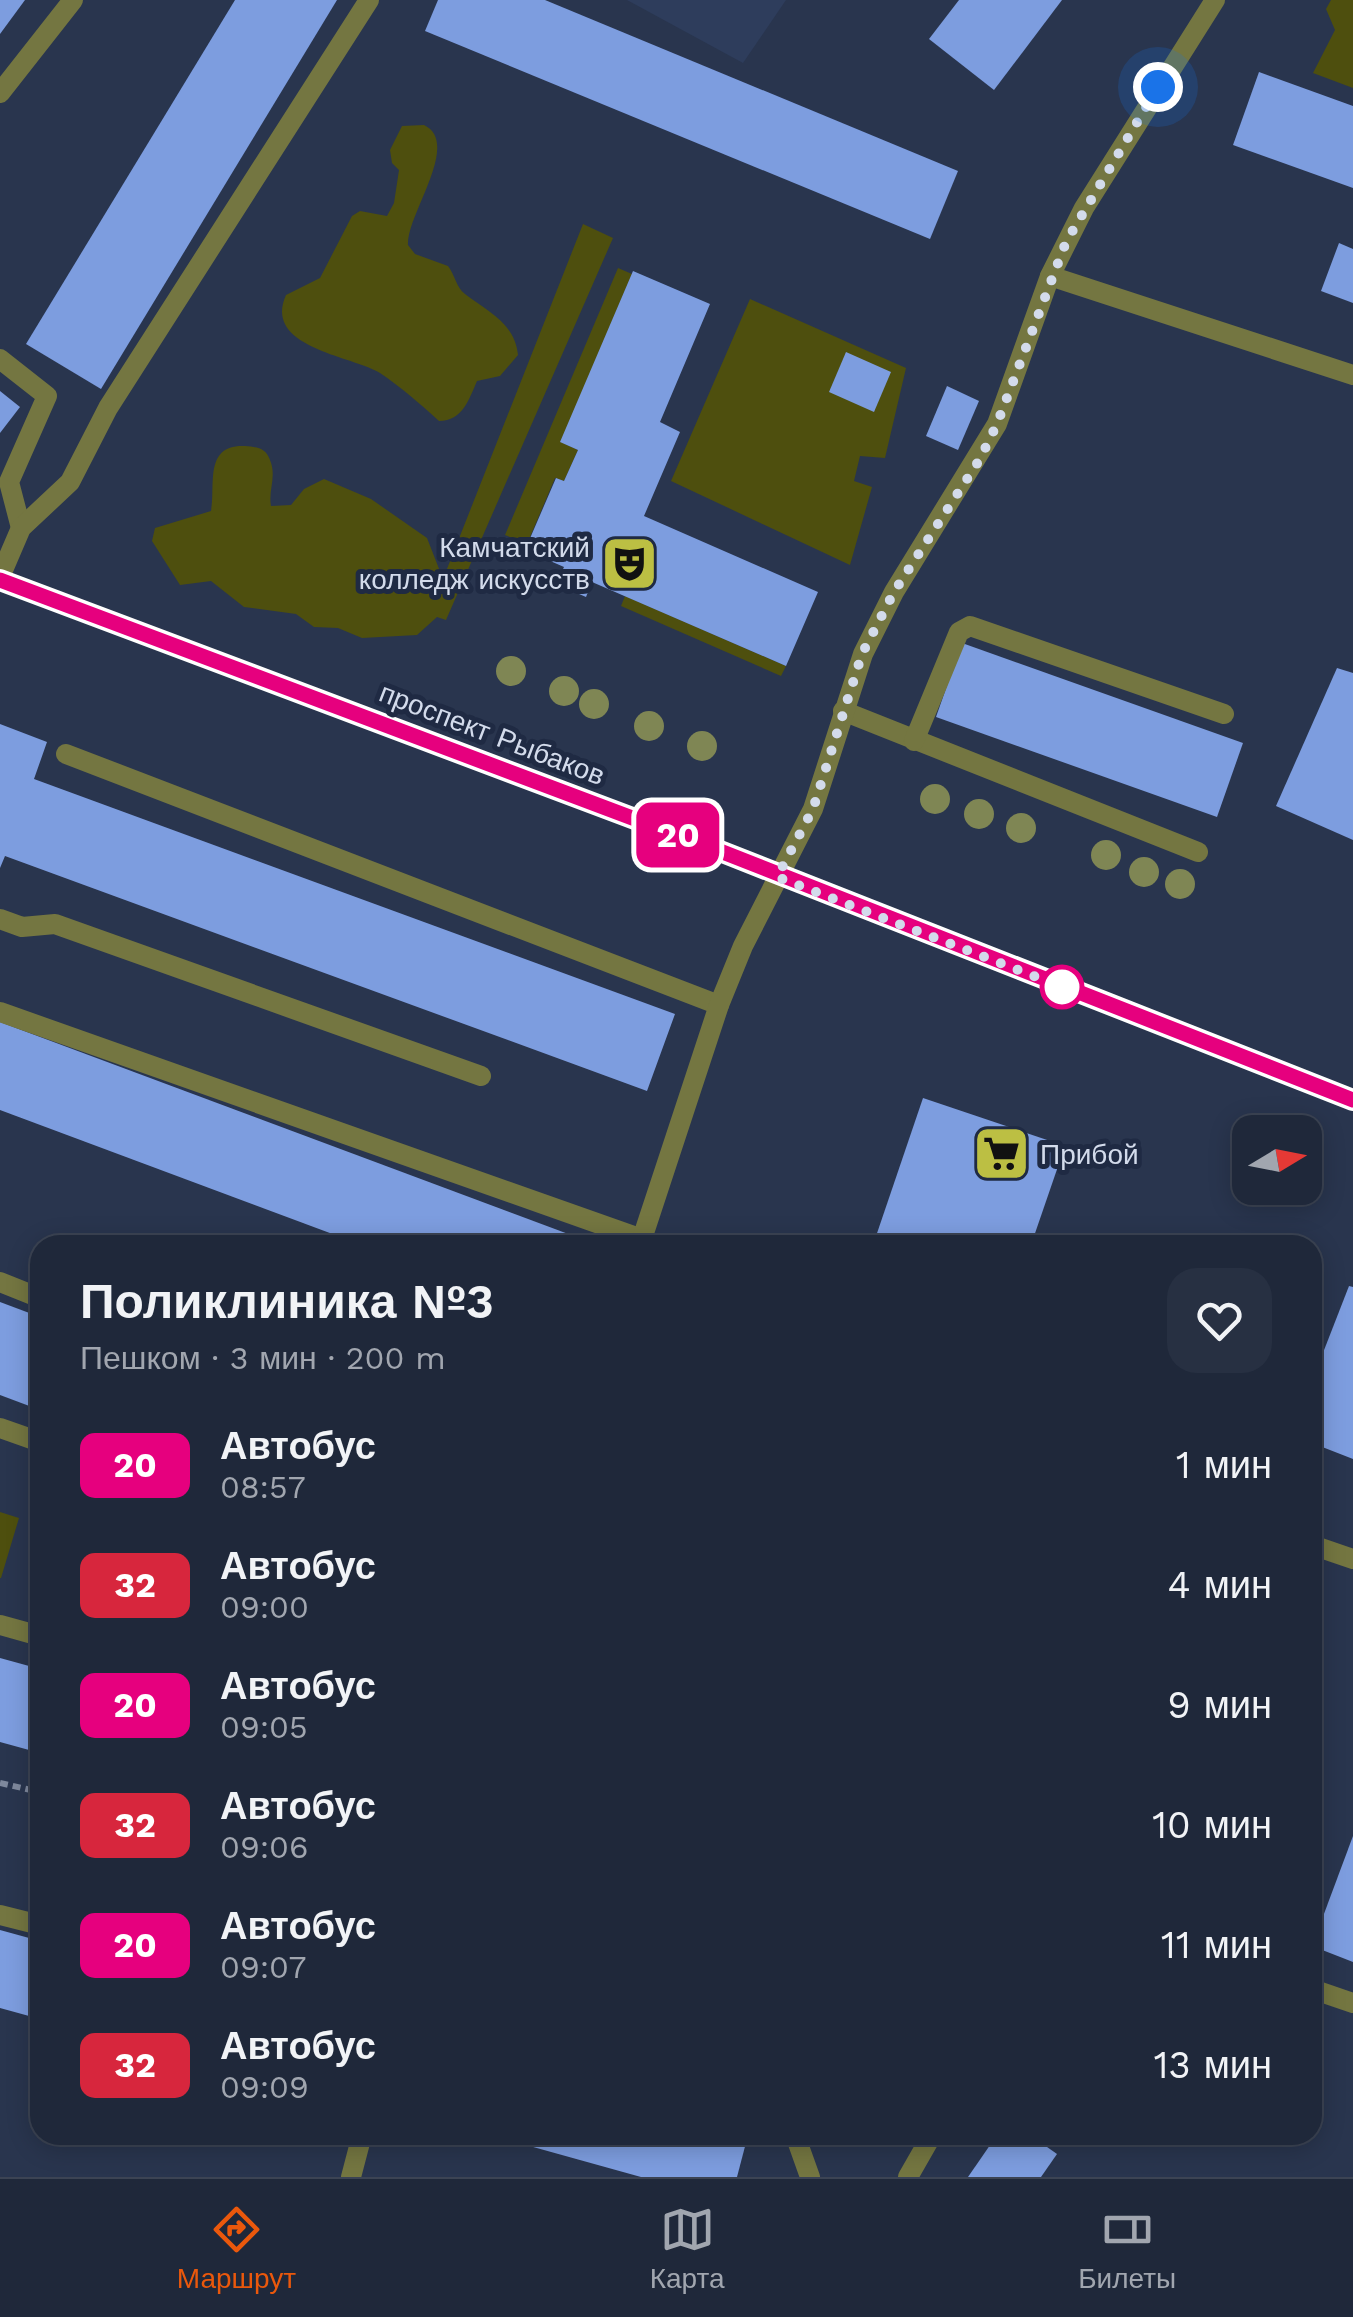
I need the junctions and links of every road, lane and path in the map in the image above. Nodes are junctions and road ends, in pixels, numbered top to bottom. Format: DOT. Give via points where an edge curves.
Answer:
graph roads {
  1 [pos="73,0"];
  2 [pos="369,0"];
  3 [pos="1214,0"];
  4 [pos="0,93"];
  5 [pos="1050,276"];
  6 [pos="0,359"];
  7 [pos="1353,375"];
  8 [pos="21,528"];
  9 [pos="0,578"];
  10 [pos="843,711"];
  11 [pos="1224,714"];
  12 [pos="914,741"];
  13 [pos="66,754"];
  14 [pos="1198,852"];
  15 [pos="777,877"];
  16 [pos="0,919"];
  17 [pos="719,1005"];
  18 [pos="0,1012"];
  19 [pos="481,1076"];
  20 [pos="1353,1100"];
  21 [pos="621,1235"];
  22 [pos="643,1235"];
  23 [pos="0,1282"];
  24 [pos="30,1294"];
  25 [pos="0,1428"];
  26 [pos="30,1438"];
  27 [pos="1322,1549"];
  28 [pos="1353,1560"];
  29 [pos="0,1625"];
  30 [pos="30,1633"];
  31 [pos="0,1782"];
  32 [pos="30,1790"];
  33 [pos="0,1915"];
  34 [pos="30,1922"];
  35 [pos="1322,1992"];
  36 [pos="1353,2003"];
  37 [pos="360,2145"];
  38 [pos="799,2145"];
  39 [pos="926,2145"];
  40 [pos="352,2177"];
  41 [pos="810,2177"];
  42 [pos="908,2177"];
  1 -- 4 [label="street"];
  2 -- 8 [label="street" via="108,408 70,482"];
  3 -- 5 [label="street" via="1121,145"];
  5 -- 7 [label="street"];
  5 -- 10 [label="street" via="997,424 881,616"];
  6 -- 8 [label="street" via="47,396 9,482"];
  8 -- 9 [label="street"];
  9 -- 15 [label="main road, проспект Рыбаков"];
  10 -- 12 [label="street"];
  10 -- 15 [label="street" via="813,809"];
  11 -- 12 [label="street" via="970,626 959,632"];
  12 -- 14 [label="street"];
  13 -- 17 [label="street"];
  15 -- 17 [label="street"];
  15 -- 20 [label="main road, проспект Рыбаков"];
  16 -- 19 [label="street" via="22,926 56,924"];
  17 -- 22 [label="street"];
  18 -- 21 [label="street"];
  23 -- 24 [label="street"];
  25 -- 26 [label="street"];
  27 -- 28 [label="street"];
  29 -- 30 [label="street"];
  31 -- 32 [label="path"];
  33 -- 34 [label="street"];
  35 -- 36 [label="street"];
  37 -- 40 [label="street"];
  38 -- 41 [label="street"];
  39 -- 42 [label="street"];
}
